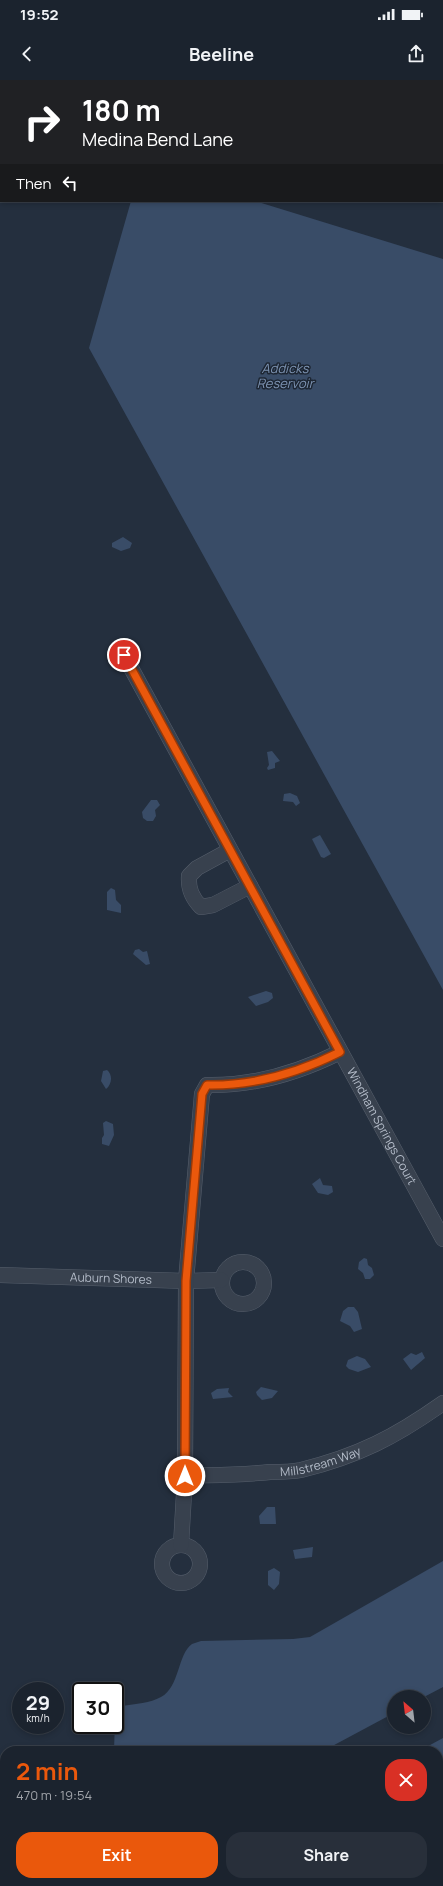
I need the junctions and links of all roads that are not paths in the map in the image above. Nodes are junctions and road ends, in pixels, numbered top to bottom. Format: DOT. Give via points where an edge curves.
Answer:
graph roads {
  1 [pos="124,655"];
  2 [pos="230,850"];
  3 [pos="250,886"];
  4 [pos="340,1052"];
  5 [pos="443,1239"];
  6 [pos="0,1275"];
  7 [pos="221,1280"];
  8 [pos="186,1281"];
  9 [pos="443,1403"];
  10 [pos="185,1476"];
  11 [pos="181,1545"];
  1 -- 2 [label="street, Windham Springs Court"];
  2 -- 3 [label="street, Windham Springs Court"];
  2 -- 3 [label="street" via="197,868 189,876 188,887 195,902 201,907 213,905"];
  3 -- 4 [label="street, Windham Springs Court"];
  4 -- 5 [label="street, Windham Springs Court"];
  4 -- 8 [label="street" via="313,1066 272,1079 231,1086 207,1085 202,1094"];
  6 -- 8 [label="street, Auburn Shores"];
  7 -- 8 [label="street, Auburn Shores"];
  8 -- 10 [label="street"];
  9 -- 10 [label="street, Millstream Way" via="380,1443 300,1470"];
  10 -- 11 [label="street"];
}
